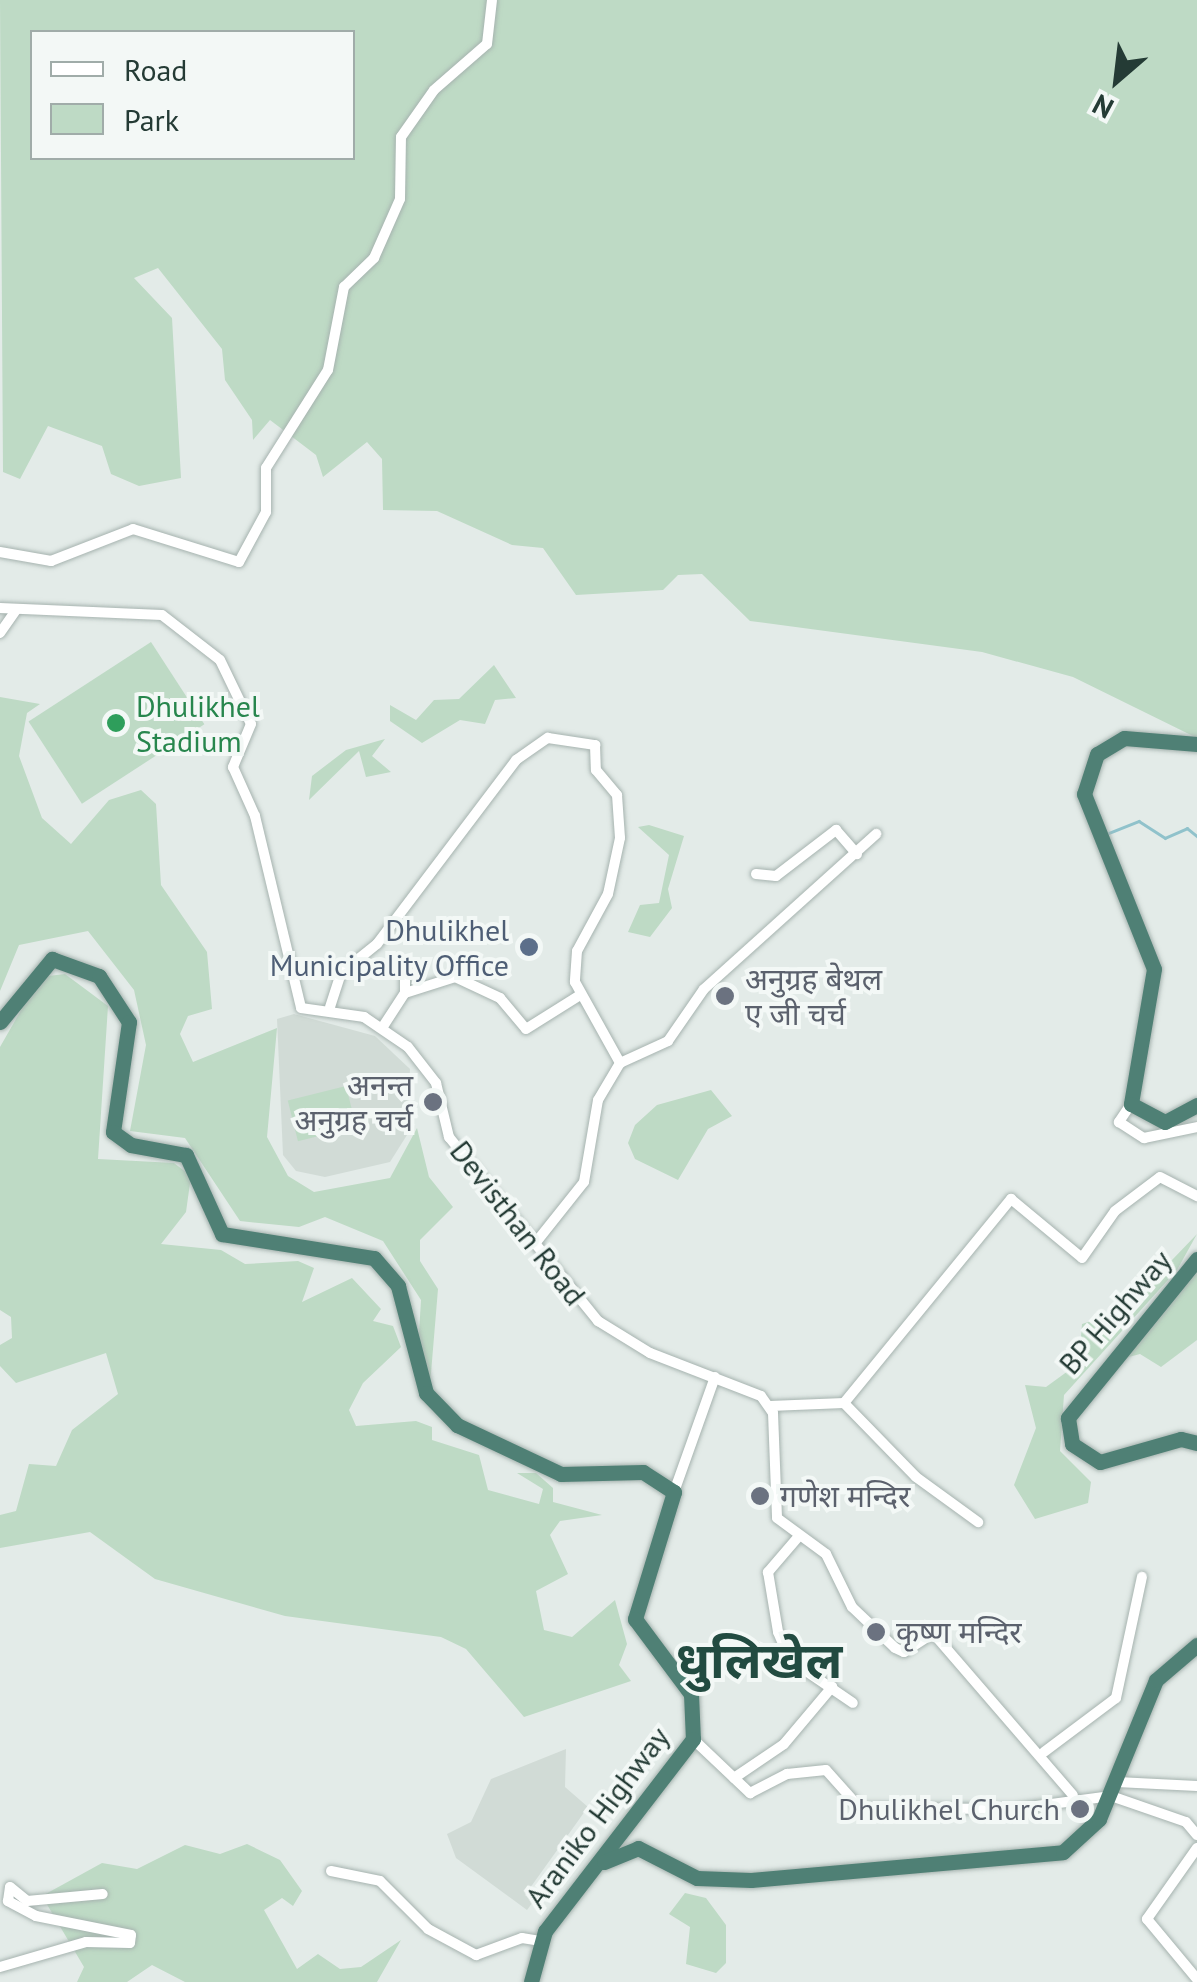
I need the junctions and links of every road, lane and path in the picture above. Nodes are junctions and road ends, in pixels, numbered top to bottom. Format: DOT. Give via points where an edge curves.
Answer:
graph roads {
  1 [pos="492,0"];
  2 [pos="0,552"];
  3 [pos="0,608"];
  4 [pos="17,608"];
  5 [pos="0,634"];
  6 [pos="1197,744"];
  7 [pos="876,834"];
  8 [pos="857,854"];
  9 [pos="756,874"];
  10 [pos="405,965"];
  11 [pos="405,993"];
  12 [pos="580,995"];
  13 [pos="330,1007"];
  14 [pos="0,1022"];
  15 [pos="384,1026"];
  16 [pos="620,1063"];
  17 [pos="1131,1104"];
  18 [pos="1197,1105"];
  19 [pos="1197,1126"];
  20 [pos="1197,1196"];
  21 [pos="537,1241"];
  22 [pos="1197,1259"];
  23 [pos="715,1377"];
  24 [pos="844,1403"];
  25 [pos="770,1406"];
  26 [pos="1197,1443"];
  27 [pos="674,1492"];
  28 [pos="978,1522"];
  29 [pos="799,1536"];
  30 [pos="1142,1577"];
  31 [pos="1197,1645"];
  32 [pos="832,1687"];
  33 [pos="853,1703"];
  34 [pos="693,1739"];
  35 [pos="774,1751"];
  36 [pos="1044,1752"];
  37 [pos="788,1774"];
  38 [pos="734,1778"];
  39 [pos="1197,1786"];
  40 [pos="1114,1790"];
  41 [pos="1073,1795"];
  42 [pos="644,1807"];
  43 [pos="1197,1835"];
  44 [pos="1197,1848"];
  45 [pos="654,1856"];
  46 [pos="332,1871"];
  47 [pos="586,1877"];
  48 [pos="102,1894"];
  49 [pos="540,1941"];
  50 [pos="0,1967"];
  51 [pos="1197,1979"];
  52 [pos="531,1982"];
  1 -- 2 [label="street" via="487,44 434,90 401,137 400,199 374,258 344,286 328,370 266,468 266,512 239,562 133,529 52,562"];
  3 -- 4 [label="street, Devisthan Road"];
  4 -- 5 [label="street"];
  4 -- 13 [label="street, Devisthan Road" via="162,615 220,660 252,724 232,767 255,816 301,1008"];
  6 -- 17 [label="highway" via="1124,738 1097,754 1084,780 1087,816 1154,969"];
  7 -- 8 [label="street"];
  8 -- 9 [label="street" via="836,830 776,876"];
  8 -- 16 [label="street" via="704,990 668,1041"];
  10 -- 11 [label="street"];
  11 -- 12 [label="street" via="465,979 500,998 526,1029"];
  11 -- 15 [label="street"];
  12 -- 13 [label="street" via="574,960 613,880 621,823 617,795 596,770 595,745 563,736 516,760 377,944 341,974"];
  12 -- 16 [label="street"];
  13 -- 15 [label="street, Devisthan Road"];
  14 -- 27 [label="highway" via="52,959 99,976 129,1022 114,1132 131,1146 186,1155 222,1234 374,1258 398,1286 426,1393 457,1425 561,1474 642,1472"];
  15 -- 21 [label="street, Devisthan Road" via="436,1083 449,1138"];
  16 -- 21 [label="street" via="598,1100 584,1182"];
  17 -- 18 [label="highway" via="1165,1122"];
  17 -- 19 [label="street" via="1119,1122 1144,1138"];
  20 -- 24 [label="street" via="1160,1177 1108,1218 1082,1258 1011,1199"];
  21 -- 23 [label="street, Devisthan Road" via="610,1330"];
  22 -- 26 [label="highway, BP Highway" via="1078,1396 1068,1432 1100,1462 1180,1439"];
  23 -- 25 [label="street, Devisthan Road" via="753,1388"];
  23 -- 27 [label="street"];
  24 -- 25 [label="street"];
  24 -- 28 [label="street" via="916,1477"];
  25 -- 29 [label="street" via="777,1518"];
  27 -- 34 [label="highway, Araniko Highway" via="635,1619 691,1694"];
  29 -- 32 [label="street" via="768,1572 778,1632 790,1660"];
  29 -- 36 [label="street" via="826,1554 852,1606 895,1648 904,1652 933,1633 1001,1718"];
  30 -- 36 [label="street" via="1116,1698 1103,1716"];
  31 -- 40 [label="highway" via="1156,1680"];
  32 -- 33 [label="street"];
  32 -- 35 [label="street" via="825,1706"];
  34 -- 38 [label="street"];
  34 -- 42 [label="highway, Araniko Highway"];
  35 -- 37 [label="street"];
  35 -- 38 [label="street"];
  36 -- 41 [label="street"];
  37 -- 38 [label="street" via="750,1794"];
  37 -- 41 [label="street" via="826,1770 860,1808 1058,1807"];
  39 -- 40 [label="street"];
  40 -- 41 [label="street"];
  40 -- 43 [label="street" via="1186,1822"];
  40 -- 45 [label="highway" via="1085,1836 1039,1860 711,1880"];
  42 -- 45 [label="highway" via="642,1836"];
  42 -- 47 [label="highway, Araniko Highway"];
  44 -- 51 [label="street" via="1148,1919"];
  45 -- 47 [label="highway" via="622,1850"];
  46 -- 49 [label="street" via="389,1886 428,1929 476,1955 522,1938"];
  47 -- 49 [label="highway, Araniko Highway"];
  48 -- 50 [label="street" via="26,1900 10,1887 8,1901 36,1916 131,1936 130,1943 86,1942"];
  49 -- 52 [label="highway, Araniko Highway"];
}
